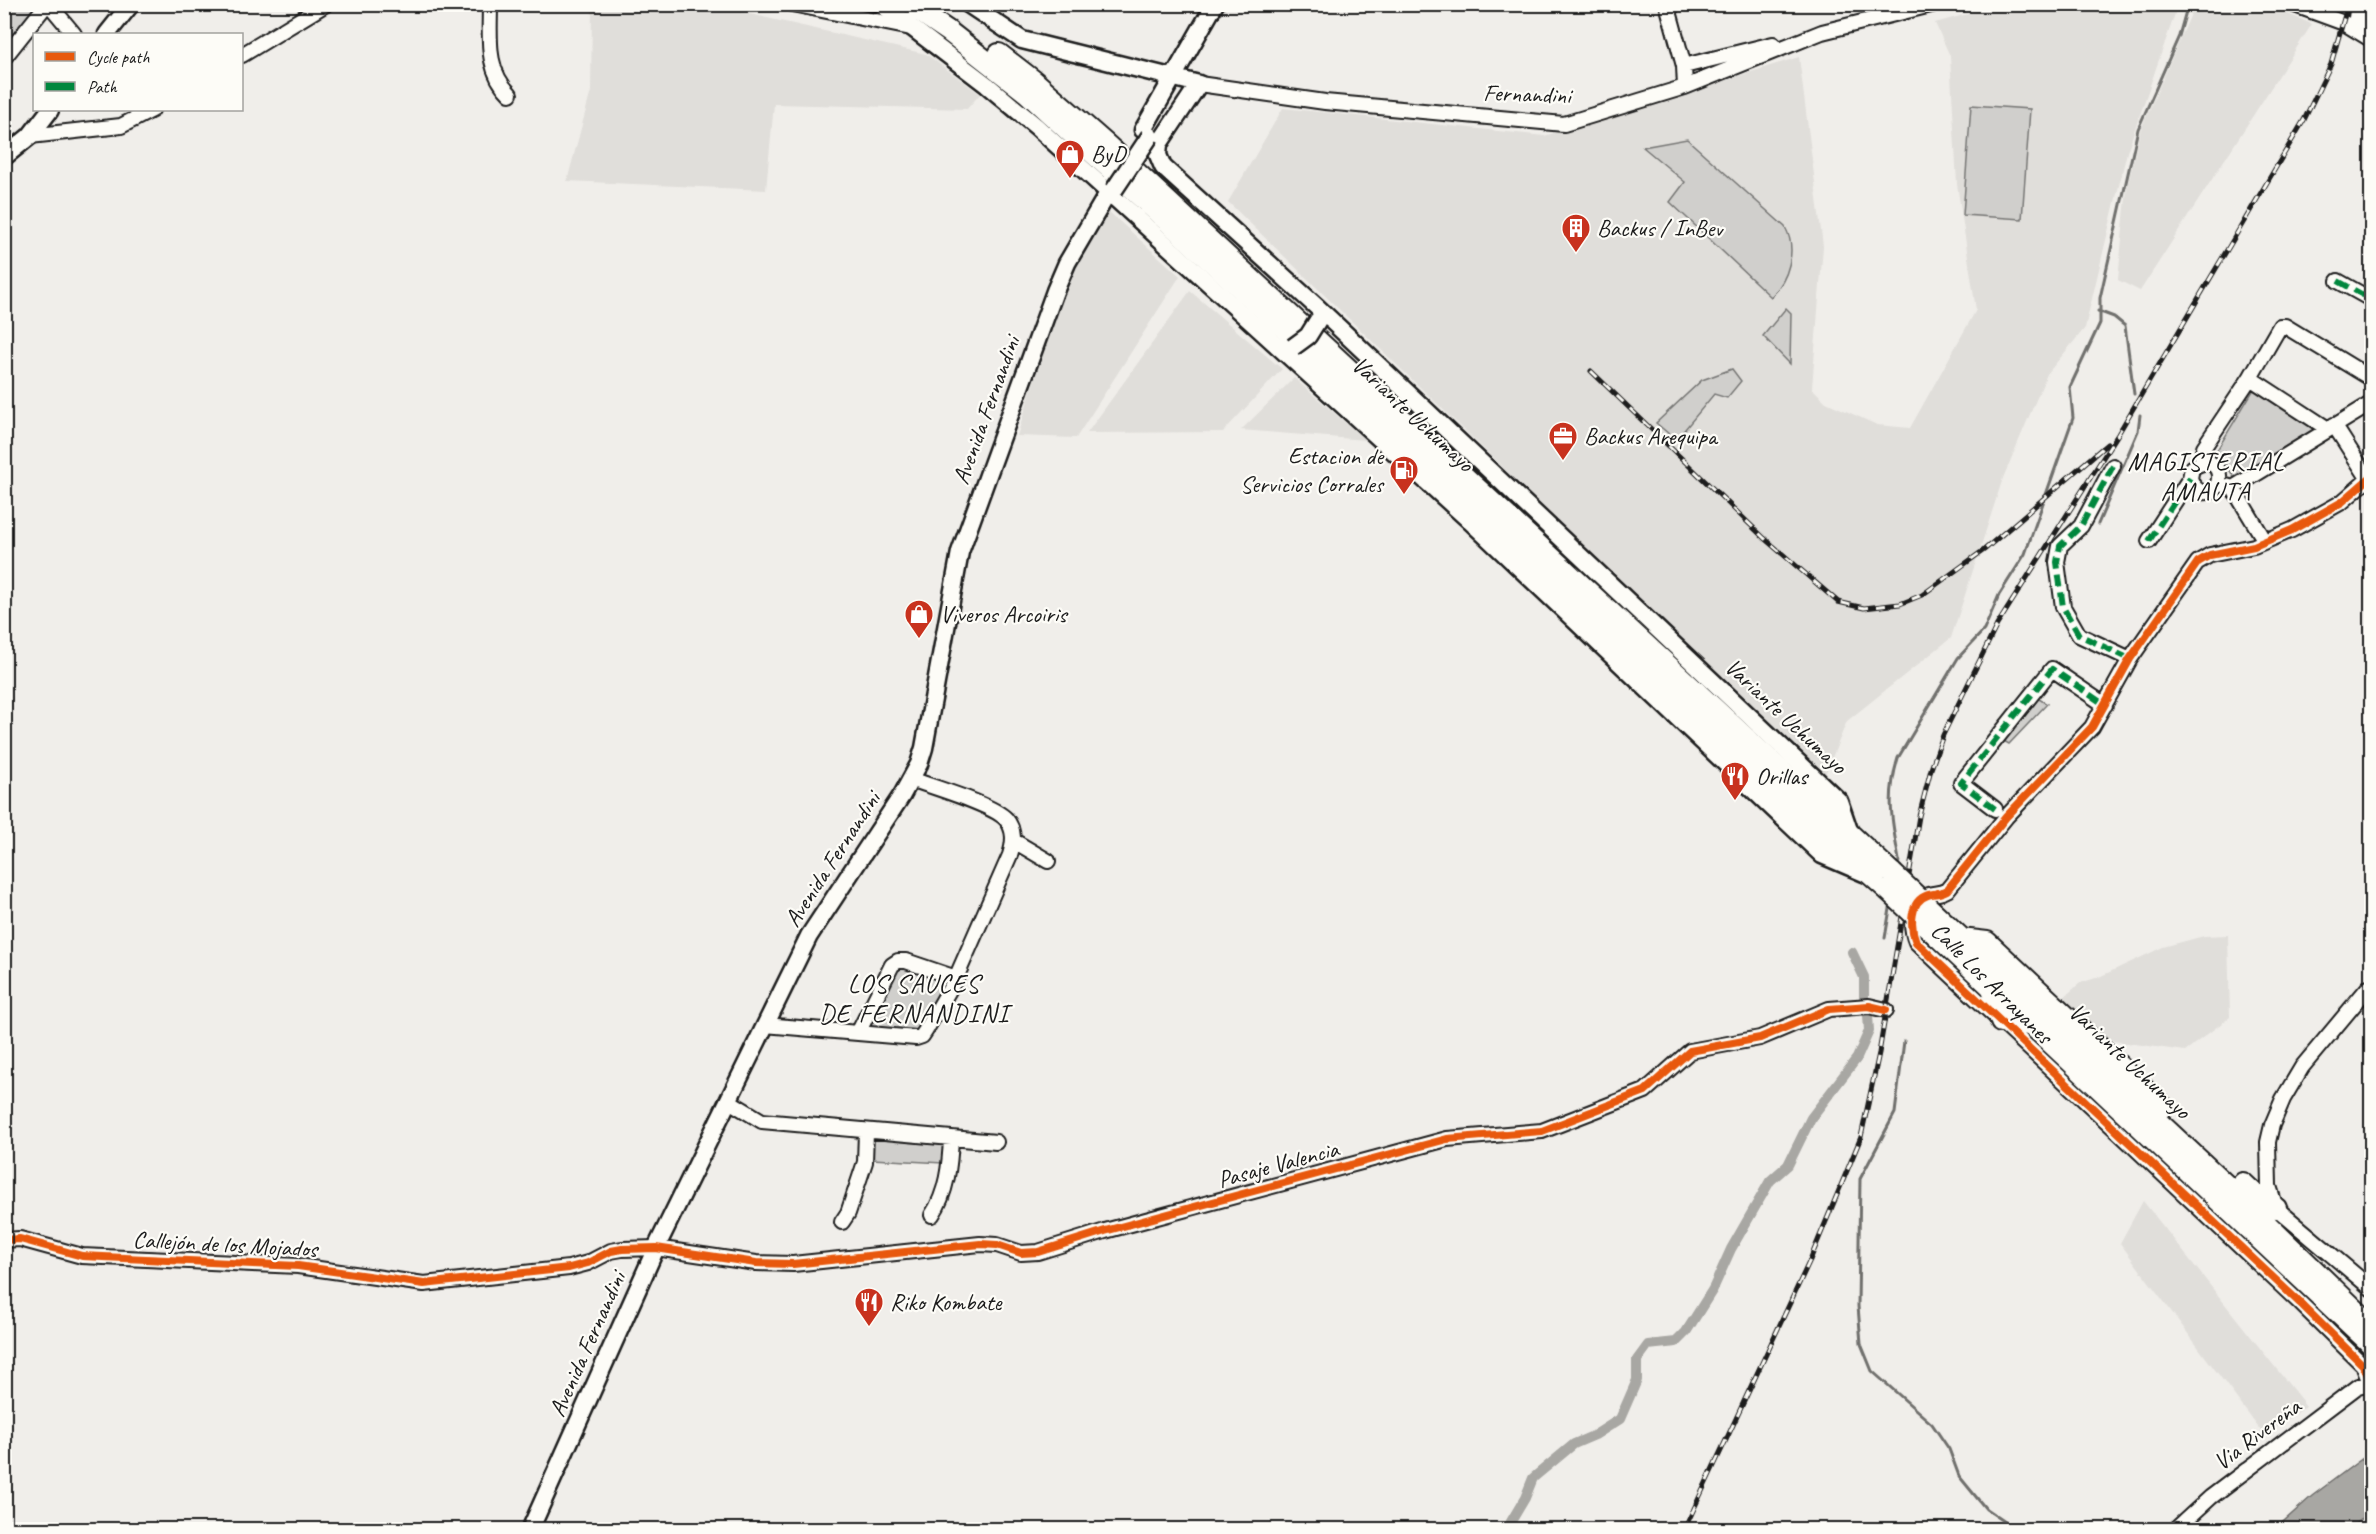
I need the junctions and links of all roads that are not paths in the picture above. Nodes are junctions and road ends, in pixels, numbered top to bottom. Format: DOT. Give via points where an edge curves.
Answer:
graph roads {
  1 [pos="48,4"];
  2 [pos="131,4"];
  3 [pos="326,4"];
  4 [pos="490,4"];
  5 [pos="792,4"];
  6 [pos="881,4"];
  7 [pos="968,4"];
  8 [pos="1215,4"];
  9 [pos="1667,4"];
  10 [pos="1935,4"];
  11 [pos="2292,4"];
  12 [pos="2358,4"];
  13 [pos="2318,9"];
  14 [pos="917,11"];
  15 [pos="1822,32"];
  16 [pos="73,33"];
  17 [pos="108,33"];
  18 [pos="2369,36"];
  19 [pos="243,54"];
  20 [pos="4,58"];
  21 [pos="1684,66"];
  22 [pos="1185,80"];
  23 [pos="1685,87"];
  24 [pos="510,94"];
  25 [pos="49,111"];
  26 [pos="150,111"];
  27 [pos="30,136"];
  28 [pos="4,157"];
  29 [pos="1110,189"];
  30 [pos="2338,281"];
  31 [pos="2372,300"];
  32 [pos="1317,313"];
  33 [pos="1286,347"];
  34 [pos="2250,378"];
  35 [pos="2372,379"];
  36 [pos="2372,403"];
  37 [pos="2331,427"];
  38 [pos="2201,462"];
  39 [pos="2113,466"];
  40 [pos="2370,477"];
  41 [pos="2190,478"];
  42 [pos="2219,483"];
  43 [pos="2233,488"];
  44 [pos="2149,541"];
  45 [pos="2265,542"];
  46 [pos="2130,659"];
  47 [pos="2105,705"];
  48 [pos="911,779"];
  49 [pos="1995,809"];
  50 [pos="1852,837"];
  51 [pos="1014,841"];
  52 [pos="1048,861"];
  53 [pos="1870,875"];
  54 [pos="1890,881"];
  55 [pos="1942,931"];
  56 [pos="1961,939"];
  57 [pos="956,978"];
  58 [pos="1992,988"];
  59 [pos="2372,988"];
  60 [pos="1886,1010"];
  61 [pos="2001,1022"];
  62 [pos="765,1025"];
  63 [pos="2030,1025"];
  64 [pos="858,1033"];
  65 [pos="729,1101"];
  66 [pos="866,1132"];
  67 [pos="951,1138"];
  68 [pos="996,1142"];
  69 [pos="2241,1199"];
  70 [pos="2276,1209"];
  71 [pos="932,1215"];
  72 [pos="842,1222"];
  73 [pos="2280,1236"];
  74 [pos="4,1240"];
  75 [pos="656,1248"];
  76 [pos="2372,1288"];
  77 [pos="2372,1326"];
  78 [pos="2372,1345"];
  79 [pos="2371,1383"];
  80 [pos="530,1530"];
  81 [pos="2175,1530"];
  1 -- 16 [label="street"];
  1 -- 20 [label="street"];
  2 -- 17 [label="main road"];
  3 -- 19 [label="street"];
  4 -- 24 [label="street" via="489,59 501,85"];
  5 -- 14 [label="street"];
  6 -- 14 [label="main road"];
  7 -- 22 [label="main road" via="1022,40"];
  8 -- 22 [label="main road" via="1185,52"];
  9 -- 21 [label="street"];
  10 -- 15 [label="street, Fernandini"];
  11 -- 13 [label="street"];
  12 -- 18 [label="street" via="2356,18"];
  13 -- 18 [label="street"];
  14 -- 29 [label="main road, Variante Uchumayo" via="996,92"];
  14 -- 50 [label="highway, Variante Uchumayo" via="1034,81 1109,147"];
  14 -- 53 [label="highway, Variante Uchumayo" via="1027,93"];
  15 -- 21 [label="street"];
  15 -- 23 [label="street, Fernandini"];
  21 -- 23 [label="street"];
  22 -- 23 [label="street, Fernandini" via="1325,102 1564,124"];
  22 -- 29 [label="main road, Avenida Fernandini, bridge"];
  22 -- 32 [label="main road, Variante Uchumayo" via="1159,144 1160,161"];
  25 -- 27 [label="main road"];
  26 -- 27 [label="street" via="121,126"];
  27 -- 28 [label="main road"];
  29 -- 33 [label="main road, Variante Uchumayo"];
  29 -- 48 [label="main road, Avenida Fernandini" via="1055,291 960,552 924,748"];
  30 -- 31 [label="street"];
  32 -- 33 [label="main road, bridge" via="1308,336"];
  32 -- 50 [label="main road, Variante Uchumayo" via="1839,801"];
  33 -- 53 [label="main road, Variante Uchumayo" via="1822,855"];
  34 -- 35 [label="street" via="2280,326 2285,326"];
  34 -- 37 [label="street"];
  34 -- 38 [label="street" via="2204,447"];
  36 -- 37 [label="street"];
  37 -- 40 [label="street"];
  37 -- 43 [label="street"];
  38 -- 41 [label="street" via="2192,468"];
  38 -- 42 [label="street" via="2217,467"];
  39 -- 46 [label="street" via="2080,526 2060,546 2057,562 2063,607 2079,635"];
  40 -- 45 [label="street, Calle Los Arrayanes" via="2342,502"];
  41 -- 42 [label="street" via="2198,491 2214,489"];
  41 -- 44 [label="street"];
  42 -- 43 [label="street"];
  43 -- 45 [label="street"];
  45 -- 46 [label="street, Calle Los Arrayanes" via="2210,555 2198,562"];
  46 -- 47 [label="street, Calle Los Arrayanes"];
  47 -- 49 [label="street" via="2052,669 1961,783"];
  47 -- 61 [label="street, Calle Los Arrayanes" via="2086,735 2006,817 1947,890 1920,899 1914,909 1911,923 1916,942"];
  48 -- 51 [label="street" via="1005,818"];
  48 -- 62 [label="main road, Avenida Fernandini" via="809,936"];
  50 -- 54 [label="highway, Variante Uchumayo"];
  51 -- 52 [label="street"];
  51 -- 57 [label="street"];
  53 -- 54 [label="highway, Variante Uchumayo"];
  54 -- 55 [label="highway, Variante Uchumayo, bridge"];
  55 -- 56 [label="highway, Variante Uchumayo"];
  55 -- 58 [label="highway, Variante Uchumayo"];
  56 -- 69 [label="highway, Variante Uchumayo"];
  56 -- 70 [label="highway" via="1987,942 2259,1198"];
  57 -- 64 [label="street" via="922,1036"];
  57 -- 64 [label="street" via="898,960"];
  58 -- 61 [label="highway"];
  58 -- 63 [label="highway, Variante Uchumayo"];
  59 -- 70 [label="street" via="2302,1067 2283,1099 2268,1142 2269,1186"];
  60 -- 75 [label="street, Pasaje Valencia" via="1869,1006 1829,1009 1760,1038 1690,1051 1645,1091 1542,1131 1447,1139 1038,1252 1021,1253 980,1244 792,1264 756,1263"];
  61 -- 63 [label="highway"];
  61 -- 79 [label="street, Calle Los Arrayanes" via="2349,1351 2363,1365"];
  62 -- 64 [label="street"];
  62 -- 65 [label="main road, Avenida Fernandini"];
  63 -- 78 [label="highway, Variante Uchumayo"];
  65 -- 66 [label="street" via="762,1121"];
  65 -- 75 [label="main road, Avenida Fernandini"];
  66 -- 67 [label="street"];
  66 -- 72 [label="street" via="865,1162"];
  67 -- 68 [label="street"];
  67 -- 71 [label="street" via="949,1168"];
  69 -- 70 [label="highway" via="2250,1207"];
  69 -- 73 [label="highway, Variante Uchumayo"];
  70 -- 73 [label="highway"];
  70 -- 76 [label="street"];
  73 -- 77 [label="highway, Variante Uchumayo"];
  74 -- 75 [label="street, Callejón de los Mojados" via="20,1239 82,1256 298,1266 424,1284 569,1268 611,1251"];
  75 -- 80 [label="main road, Avenida Fernandini"];
  79 -- 81 [label="street, Via Rivereña" via="2358,1386 2211,1497"];
}
